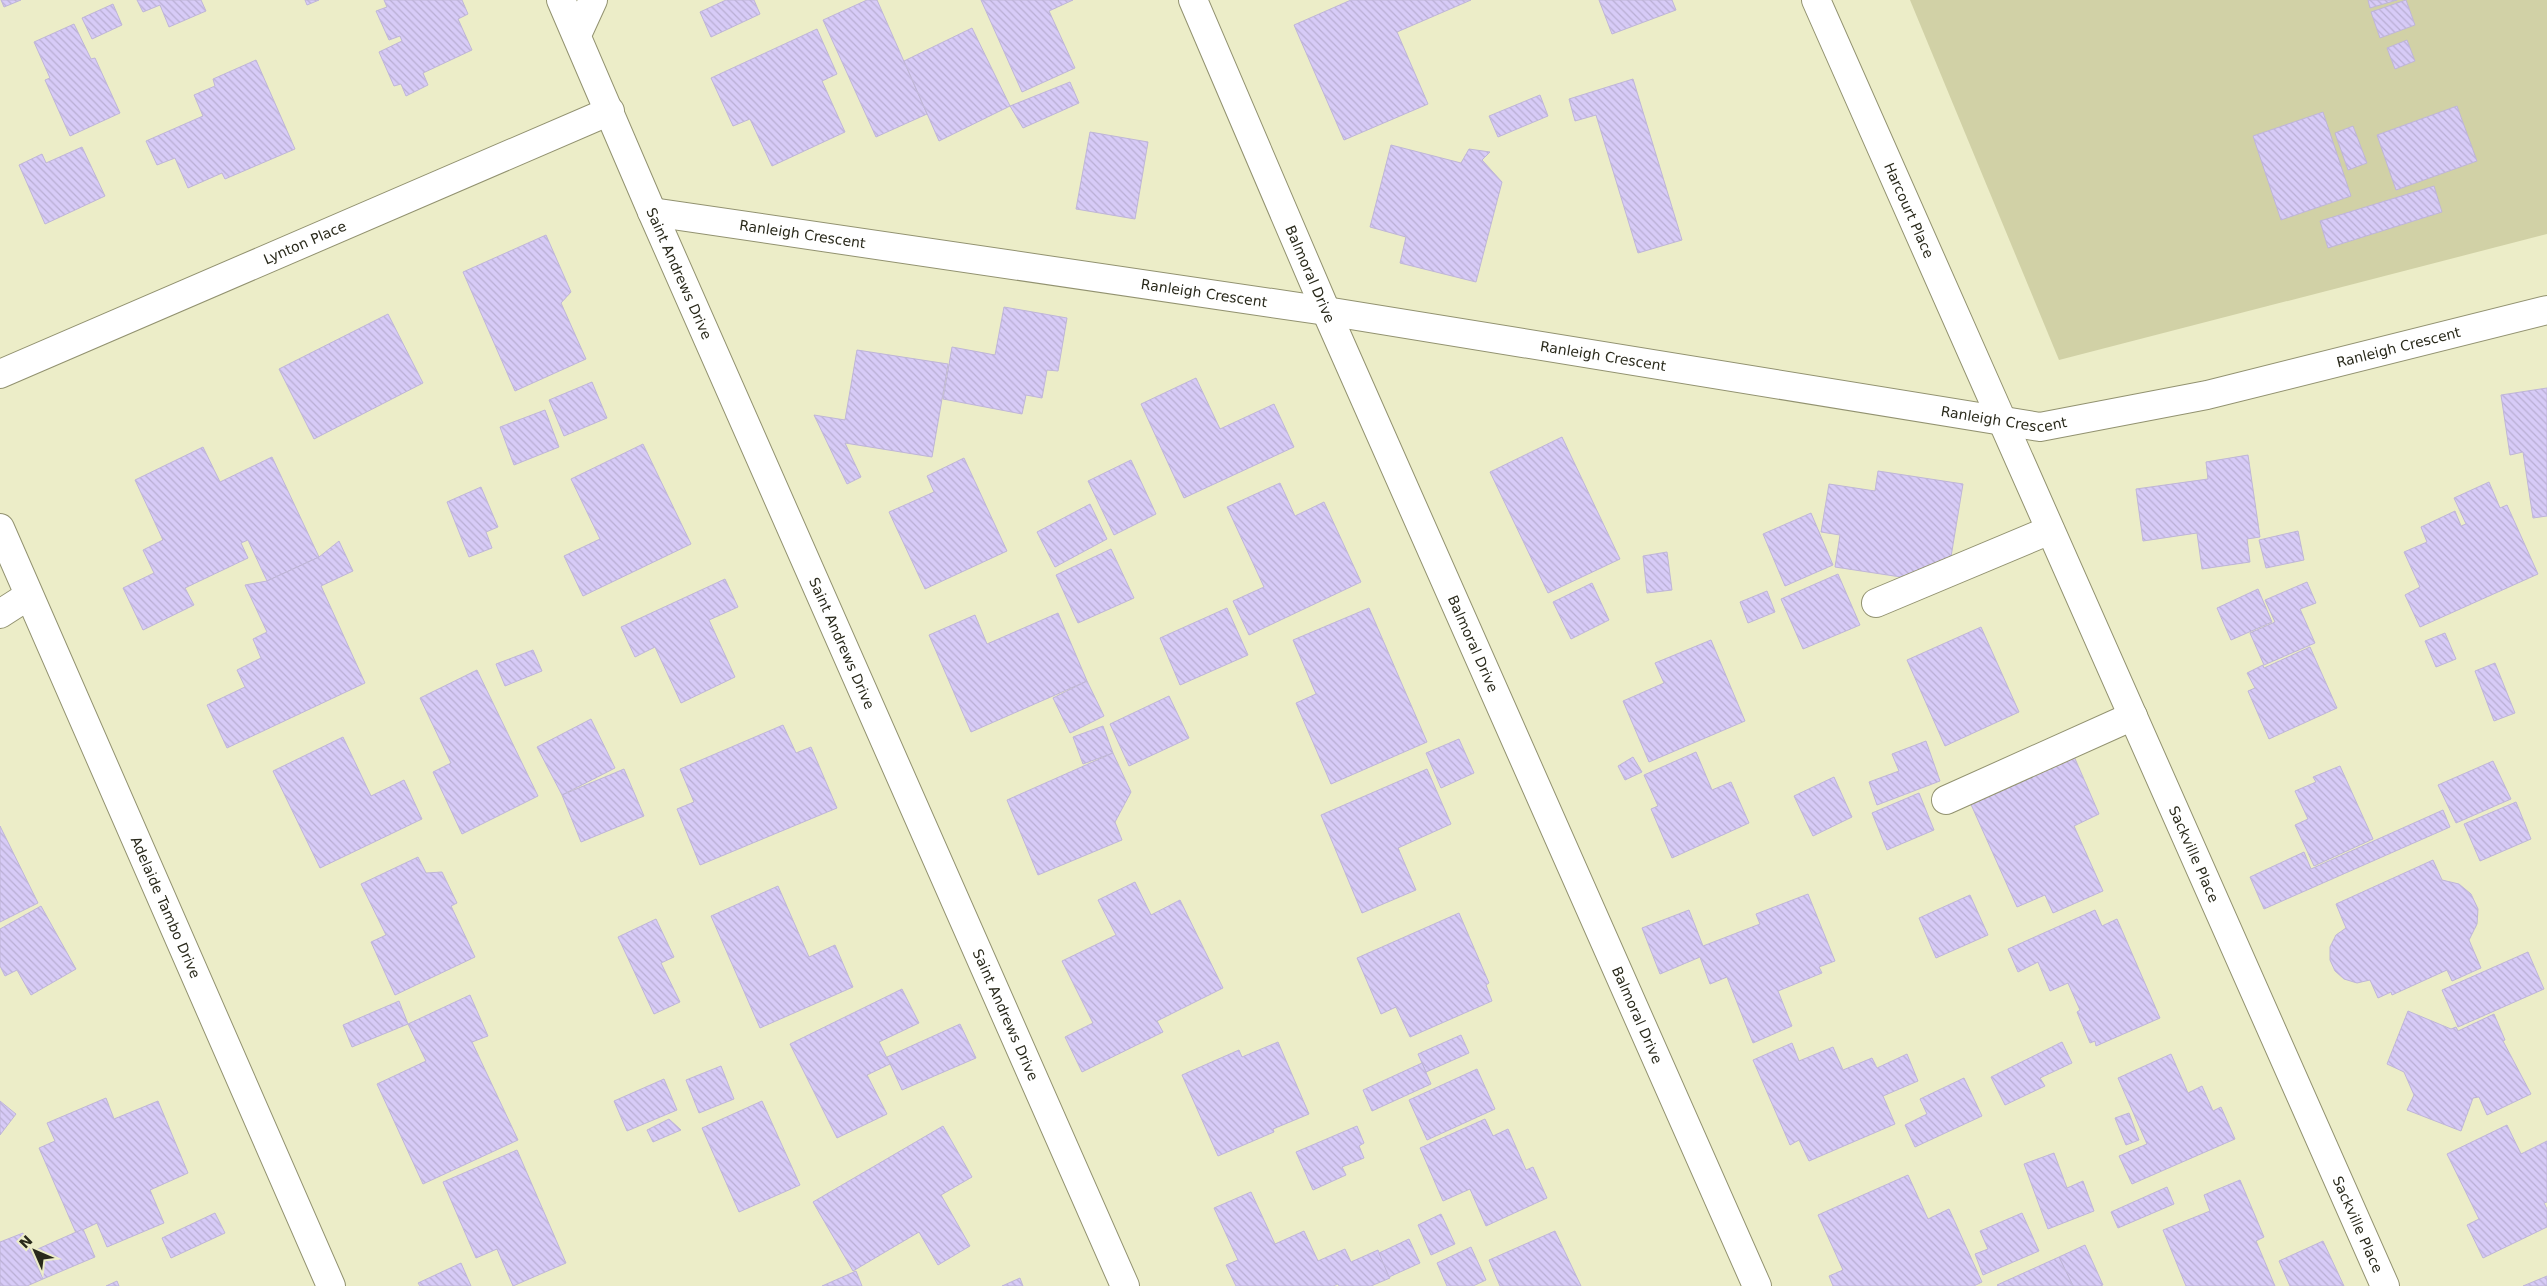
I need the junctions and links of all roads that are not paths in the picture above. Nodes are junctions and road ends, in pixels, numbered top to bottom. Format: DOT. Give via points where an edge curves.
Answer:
graph roads {
  1 [pos="561,0"];
  2 [pos="593,0"];
  3 [pos="1193,0"];
  4 [pos="1816,0"];
  5 [pos="577,35"];
  6 [pos="610,111"];
  7 [pos="652,212"];
  8 [pos="2547,310"];
  9 [pos="1326,311"];
  10 [pos="0,374"];
  11 [pos="2002,422"];
  12 [pos="0,528"];
  13 [pos="2050,530"];
  14 [pos="28,596"];
  15 [pos="1876,604"];
  16 [pos="0,614"];
  17 [pos="2132,716"];
  18 [pos="1946,800"];
  19 [pos="331,1286"];
  20 [pos="1125,1286"];
  21 [pos="1757,1286"];
  22 [pos="2385,1286"];
  1 -- 5 [label="street, Saint Andrews Drive"];
  2 -- 5 [label="street"];
  3 -- 9 [label="street, Balmoral Drive"];
  4 -- 11 [label="street, Harcourt Place"];
  5 -- 6 [label="street, Saint Andrews Drive"];
  6 -- 7 [label="street, Saint Andrews Drive"];
  6 -- 10 [label="street, Lynton Place"];
  7 -- 9 [label="street, Ranleigh Crescent"];
  7 -- 20 [label="street, Saint Andrews Drive"];
  8 -- 11 [label="street, Ranleigh Crescent" via="2207,395 2040,427"];
  9 -- 11 [label="street, Ranleigh Crescent"];
  9 -- 21 [label="street, Balmoral Drive"];
  11 -- 13 [label="street, Sackville Place"];
  12 -- 14 [label="street, Adelaide Tambo Drive"];
  13 -- 15 [label="street"];
  13 -- 17 [label="street, Sackville Place"];
  14 -- 16 [label="street"];
  14 -- 19 [label="street, Adelaide Tambo Drive"];
  17 -- 18 [label="street"];
  17 -- 22 [label="street, Sackville Place"];
}
